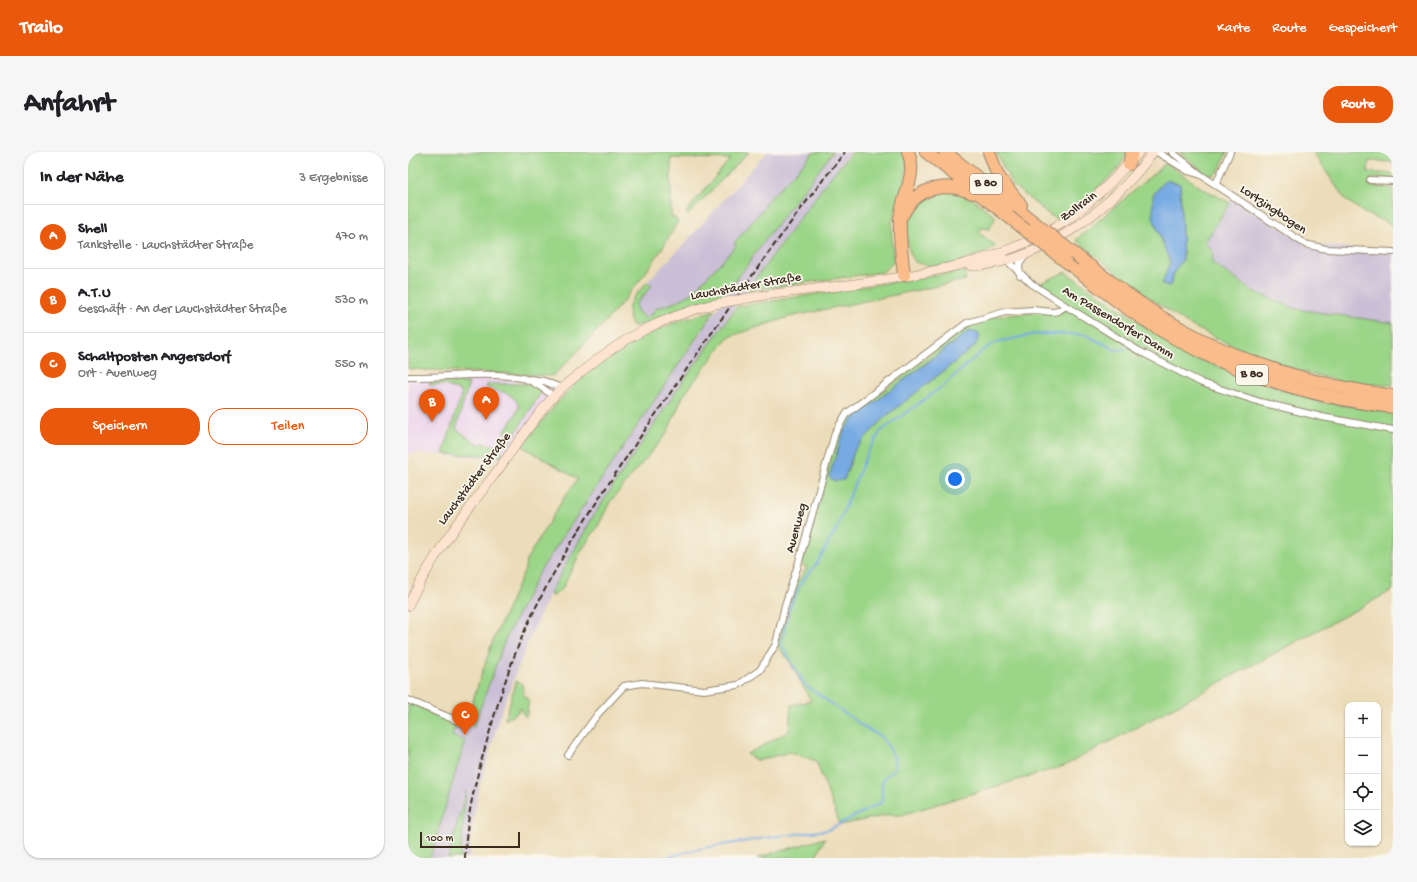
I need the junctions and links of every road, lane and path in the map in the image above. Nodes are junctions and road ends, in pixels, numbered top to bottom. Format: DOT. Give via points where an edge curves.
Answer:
graph roads {
  1 [pos="908,152"];
  2 [pos="926,152"];
  3 [pos="945,152"];
  4 [pos="989,152"];
  5 [pos="1139,152"];
  6 [pos="1153,152"];
  7 [pos="1157,152"];
  8 [pos="1172,152"];
  9 [pos="1230,152"];
  10 [pos="1131,158"];
  11 [pos="1200,175"];
  12 [pos="1370,180"];
  13 [pos="1393,181"];
  14 [pos="1216,184"];
  15 [pos="985,199"];
  16 [pos="1030,218"];
  17 [pos="900,219"];
  18 [pos="1028,252"];
  19 [pos="1393,252"];
  20 [pos="1002,256"];
  21 [pos="904,275"];
  22 [pos="1020,275"];
  23 [pos="1066,306"];
  24 [pos="408,377"];
  25 [pos="522,378"];
  26 [pos="561,388"];
  27 [pos="553,396"];
  28 [pos="1393,396"];
  29 [pos="1393,407"];
  30 [pos="1393,430"];
  31 [pos="408,606"];
  32 [pos="408,700"];
  33 [pos="467,725"];
  34 [pos="568,754"];
  1 -- 17 [label="highway" via="912,175 902,203"];
  2 -- 15 [label="highway, B 80"];
  3 -- 16 [label="highway, B 80"];
  4 -- 16 [label="highway" via="998,176"];
  5 -- 10 [label="main road, Zollrain"];
  6 -- 18 [label="main road, Zollrain" via="1113,197 1086,220 1069,232"];
  7 -- 11 [label="street, Lortzingbogen" via="1188,171"];
  8 -- 11 [label="street, Lortzingbogen"];
  9 -- 14 [label="street"];
  10 -- 20 [label="main road, Zollrain" via="1083,207 1062,223"];
  11 -- 14 [label="street, Lortzingbogen"];
  12 -- 13 [label="street"];
  14 -- 19 [label="street, Lortzingbogen" via="1305,244 1326,248"];
  15 -- 17 [label="highway" via="956,187 928,189 915,198"];
  15 -- 29 [label="highway, B 80, bridge" via="1125,306 1174,338 1240,370 1313,394 1353,403"];
  16 -- 28 [label="highway, B 80, bridge" via="1082,260 1181,329 1232,354 1273,370 1316,383"];
  17 -- 21 [label="highway"];
  18 -- 20 [label="main road, Zollrain"];
  18 -- 22 [label="street" via="1019,264"];
  20 -- 21 [label="main road, Lauchstädter Straße" via="973,266 960,265"];
  20 -- 22 [label="street, Am Passendorfer Damm"];
  21 -- 26 [label="main road, Lauchstädter Straße, bridge" via="710,305 662,320 600,357"];
  22 -- 23 [label="street, Am Passendorfer Damm"];
  23 -- 30 [label="street, Am Passendorfer Damm" via="1139,351 1202,383 1267,404"];
  23 -- 34 [label="street, Auenweg" via="1053,312 1005,312 967,323 846,414 834,433 798,565 784,605 776,644 760,670 738,685 704,690 642,683 624,686"];
  24 -- 25 [label="street"];
  25 -- 26 [label="street" via="544,381"];
  25 -- 27 [label="street"];
  26 -- 27 [label="main road, Lauchstädter Straße"];
  27 -- 31 [label="main road, Lauchstädter Straße" via="447,537 420,580"];
  32 -- 33 [label="street"];
}
